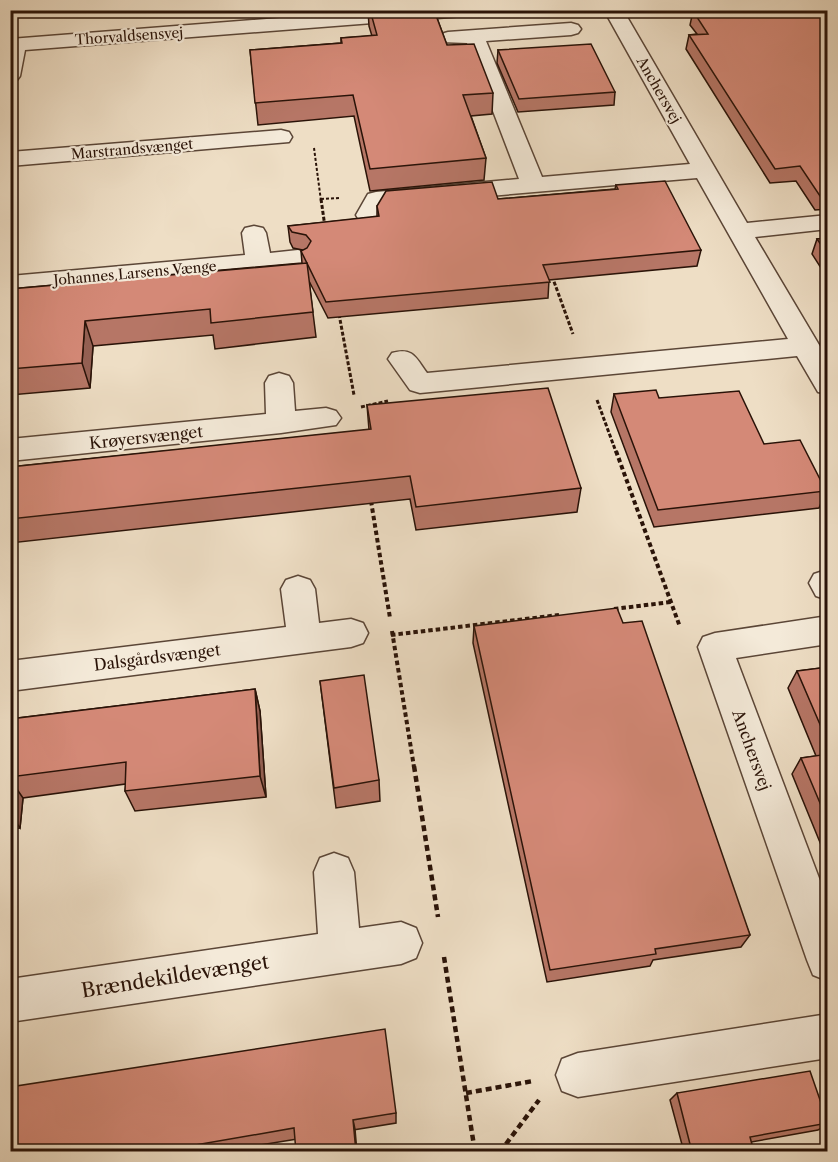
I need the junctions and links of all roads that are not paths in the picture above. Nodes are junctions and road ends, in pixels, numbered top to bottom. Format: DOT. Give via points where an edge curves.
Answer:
graph roads {
  1 [pos="463,10"];
  2 [pos="613,10"];
  3 [pos="274,18"];
  4 [pos="570,29"];
  5 [pos="474,36"];
  6 [pos="448,38"];
  7 [pos="13,45"];
  8 [pos="10,76"];
  9 [pos="254,116"];
  10 [pos="281,137"];
  11 [pos="254,139"];
  12 [pos="10,159"];
  13 [pos="705,170"];
  14 [pos="533,185"];
  15 [pos="368,215"];
  16 [pos="828,222"];
  17 [pos="740,231"];
  18 [pos="255,233"];
  19 [pos="298,258"];
  20 [pos="259,262"];
  21 [pos="10,284"];
  22 [pos="805,346"];
  23 [pos="402,359"];
  24 [pos="279,383"];
  25 [pos="828,385"];
  26 [pos="326,418"];
  27 [pos="281,423"];
  28 [pos="10,450"];
  29 [pos="298,589"];
  30 [pos="828,630"];
  31 [pos="351,633"];
  32 [pos="304,639"];
  33 [pos="10,676"];
  34 [pos="334,872"];
  35 [pos="401,943"];
  36 [pos="340,951"];
  37 [pos="828,960"];
  38 [pos="10,1001"];
  39 [pos="828,1036"];
  40 [pos="578,1075"];
  1 -- 3 [label="street, Thorvaldsensvej"];
  2 -- 13 [label="street, Anchersvej"];
  3 -- 7 [label="street, Thorvaldsensvej"];
  4 -- 5 [label="street"];
  5 -- 6 [label="street"];
  5 -- 14 [label="street"];
  7 -- 8 [label="street"];
  9 -- 11 [label="street"];
  10 -- 11 [label="street, Marstrandsvænget"];
  11 -- 12 [label="street, Marstrandsvænget"];
  13 -- 14 [label="street"];
  13 -- 17 [label="street, Anchersvej"];
  14 -- 15 [label="street" via="376,199"];
  16 -- 17 [label="street"];
  17 -- 22 [label="street, Anchersvej"];
  18 -- 20 [label="street"];
  19 -- 20 [label="street, Johannes Larsens Vænge"];
  20 -- 21 [label="street, Johannes Larsens Vænge"];
  22 -- 23 [label="street" via="420,383"];
  22 -- 25 [label="street, Anchersvej"];
  24 -- 27 [label="street"];
  26 -- 27 [label="street, Krøyersvænget"];
  27 -- 28 [label="street, Krøyersvænget"];
  29 -- 32 [label="street"];
  30 -- 37 [label="street, Anchersvej" via="715,647"];
  31 -- 32 [label="street, Dalsgårdsvænget"];
  32 -- 33 [label="street, Dalsgårdsvænget"];
  34 -- 36 [label="street"];
  35 -- 36 [label="street, Brændekildevænget"];
  36 -- 38 [label="street, Brændekildevænget"];
  39 -- 40 [label="street"];
}
